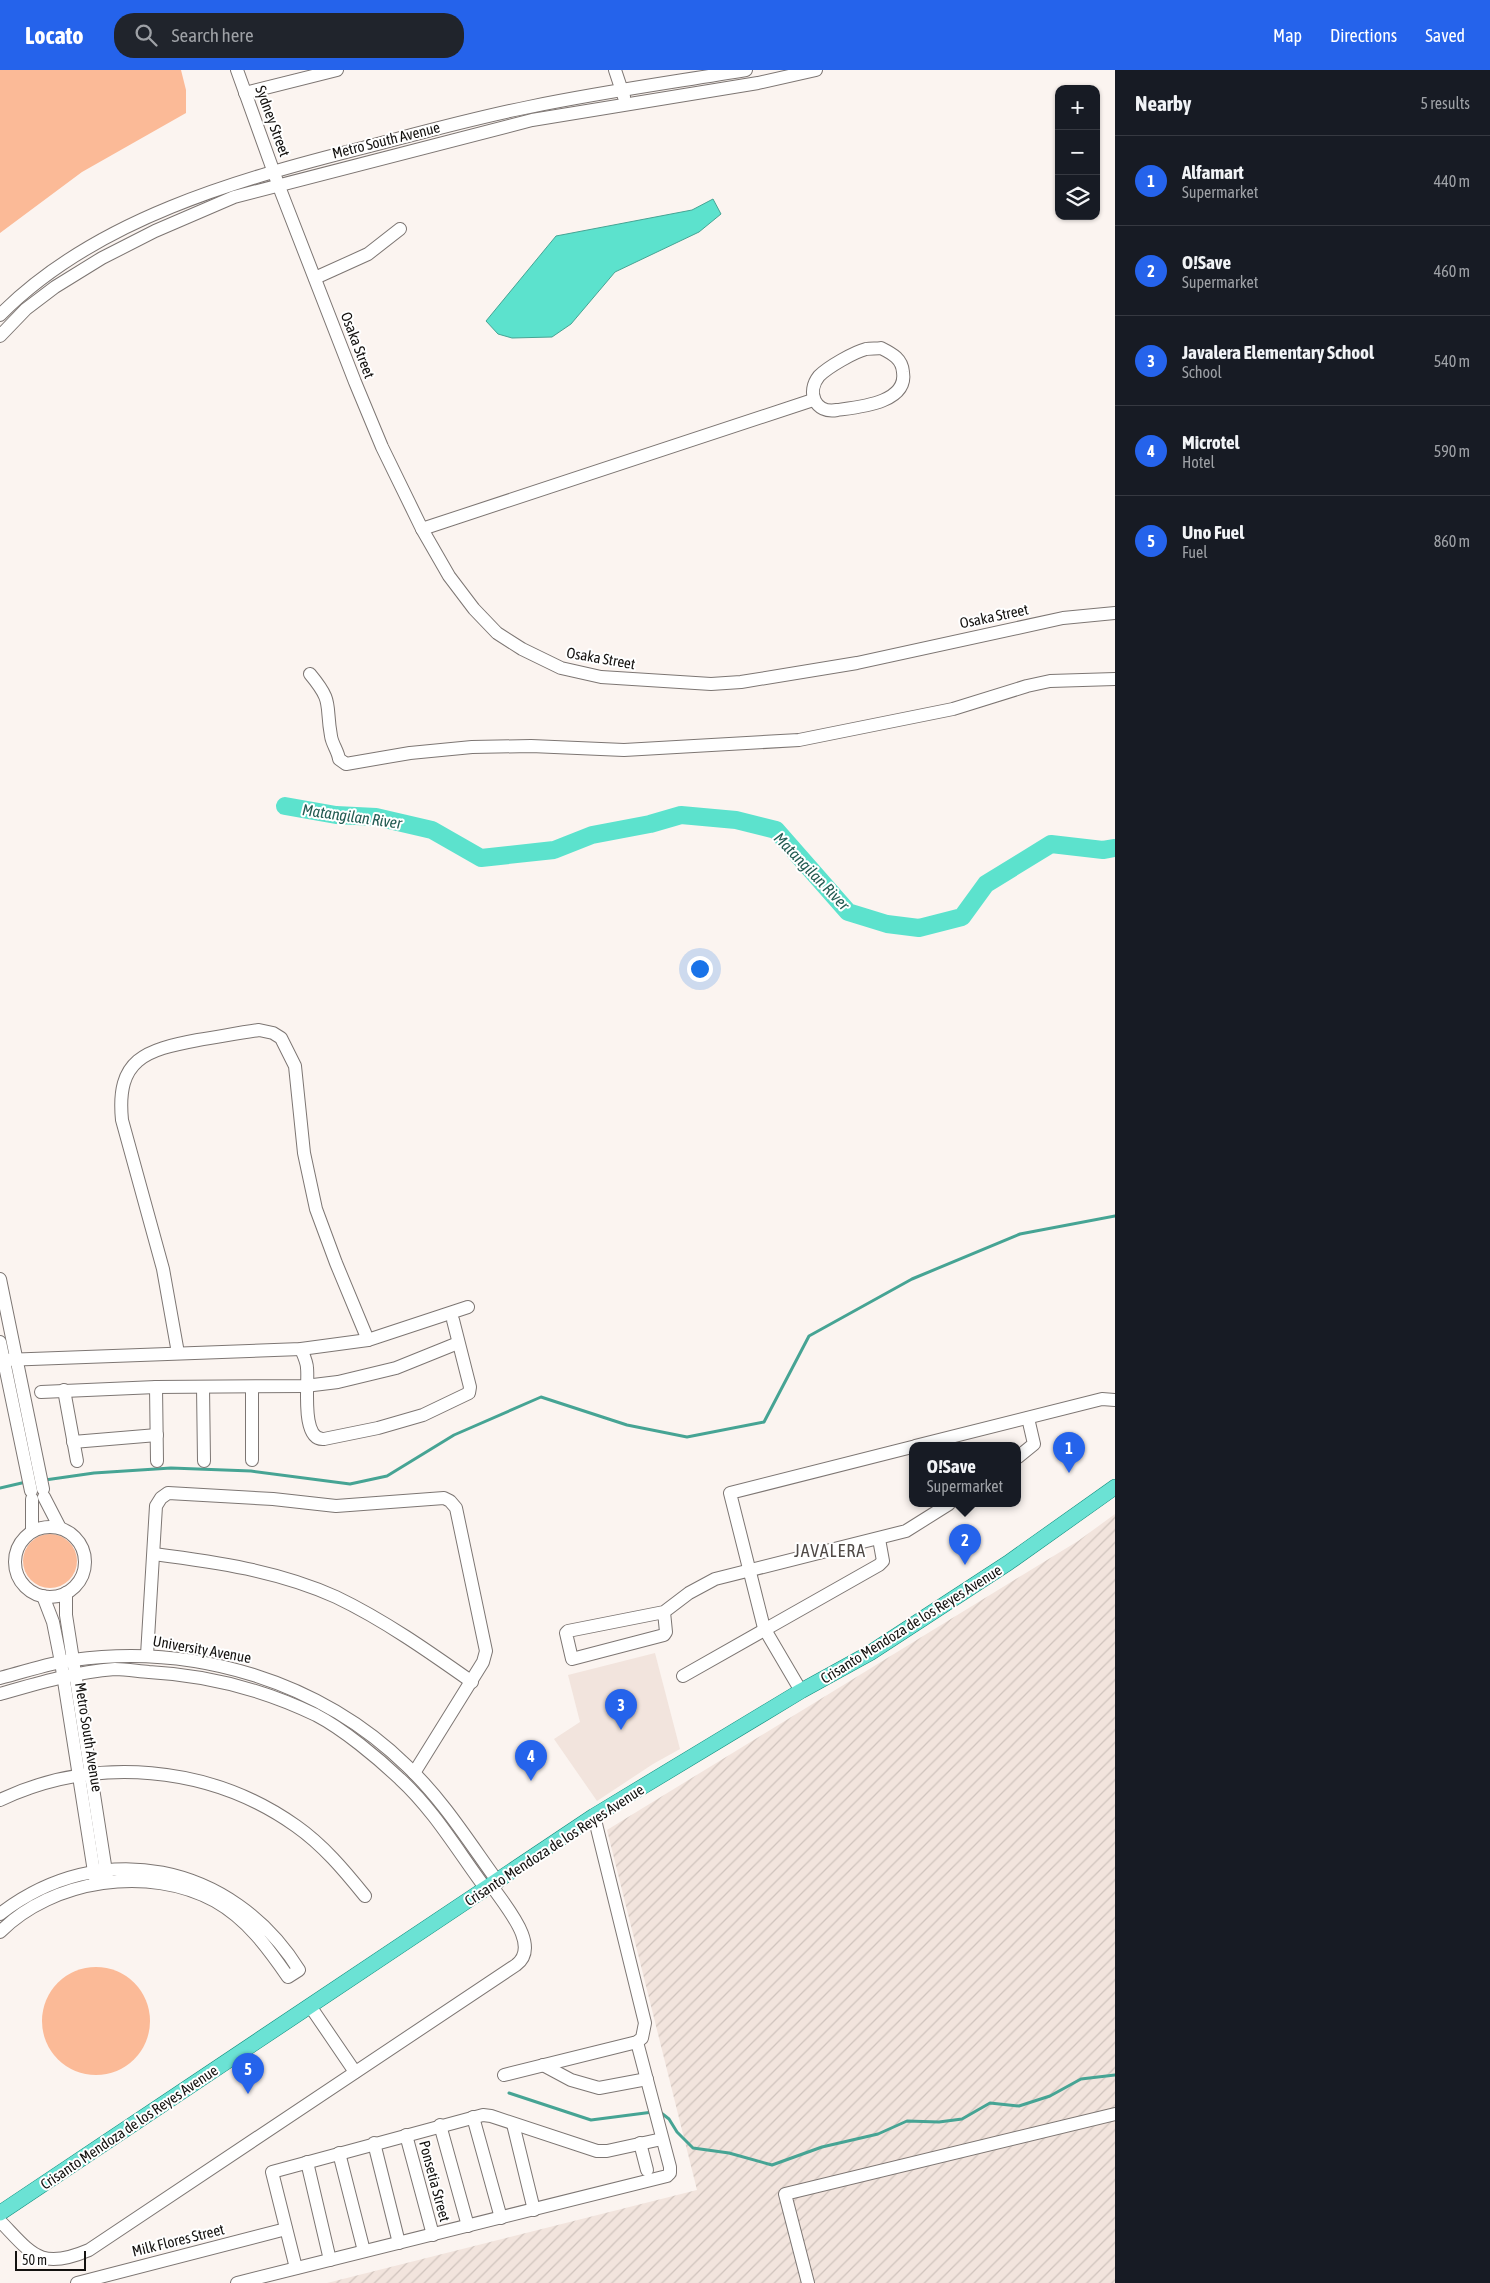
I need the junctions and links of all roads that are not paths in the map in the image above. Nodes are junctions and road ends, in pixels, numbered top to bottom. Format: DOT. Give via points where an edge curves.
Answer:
graph roads {
  1 [pos="237,70"];
  2 [pos="337,70"];
  3 [pos="615,70"];
  4 [pos="746,70"];
  5 [pos="816,70"];
  6 [pos="623,90"];
  7 [pos="245,93"];
  8 [pos="626,104"];
  9 [pos="274,171"];
  10 [pos="278,184"];
  11 [pos="400,229"];
  12 [pos="315,278"];
  13 [pos="0,315"];
  14 [pos="0,336"];
  15 [pos="813,400"];
  16 [pos="422,529"];
  17 [pos="1115,613"];
  18 [pos="310,674"];
  19 [pos="1115,679"];
  20 [pos="0,1280"];
  21 [pos="468,1307"];
  22 [pos="453,1320"];
  23 [pos="368,1340"];
  24 [pos="0,1342"];
  25 [pos="458,1343"];
  26 [pos="301,1348"];
  27 [pos="178,1353"];
  28 [pos="10,1360"];
  29 [pos="306,1386"];
  30 [pos="156,1387"];
  31 [pos="203,1387"];
  32 [pos="252,1387"];
  33 [pos="64,1390"];
  34 [pos="41,1392"];
  35 [pos="1115,1400"];
  36 [pos="1028,1418"];
  37 [pos="157,1435"];
  38 [pos="73,1442"];
  39 [pos="934,1442"];
  40 [pos="909,1448"];
  41 [pos="1021,1455"];
  42 [pos="204,1460"];
  43 [pos="252,1460"];
  44 [pos="77,1461"];
  45 [pos="157,1461"];
  46 [pos="1115,1487"];
  47 [pos="37,1492"];
  48 [pos="944,1507"];
  49 [pos="60,1528"];
  50 [pos="32,1531"];
  51 [pos="878,1539"];
  52 [pos="154,1554"];
  53 [pos="749,1570"];
  54 [pos="66,1593"];
  55 [pos="43,1596"];
  56 [pos="664,1612"];
  57 [pos="764,1628"];
  58 [pos="148,1655"];
  59 [pos="74,1659"];
  60 [pos="61,1662"];
  61 [pos="76,1675"];
  62 [pos="683,1676"];
  63 [pos="63,1677"];
  64 [pos="0,1678"];
  65 [pos="472,1682"];
  66 [pos="801,1691"];
  67 [pos="0,1694"];
  68 [pos="414,1773"];
  69 [pos="85,1774"];
  70 [pos="0,1800"];
  71 [pos="594,1816"];
  72 [pos="101,1877"];
  73 [pos="492,1886"];
  74 [pos="365,1896"];
  75 [pos="0,1914"];
  76 [pos="0,1932"];
  77 [pos="310,2006"];
  78 [pos="637,2042"];
  79 [pos="543,2065"];
  80 [pos="355,2072"];
  81 [pos="504,2075"];
  82 [pos="647,2079"];
  83 [pos="1115,2114"];
  84 [pos="473,2116"];
  85 [pos="513,2124"];
  86 [pos="440,2126"];
  87 [pos="406,2135"];
  88 [pos="662,2138"];
  89 [pos="374,2144"];
  90 [pos="640,2144"];
  91 [pos="340,2153"];
  92 [pos="306,2162"];
  93 [pos="647,2170"];
  94 [pos="534,2210"];
  95 [pos="0,2213"];
  96 [pos="501,2218"];
  97 [pos="0,2221"];
  98 [pos="468,2226"];
  99 [pos="286,2229"];
  100 [pos="433,2235"];
  101 [pos="399,2243"];
  102 [pos="364,2251"];
  103 [pos="330,2260"];
  104 [pos="296,2268"];
  105 [pos="77,2283"];
  106 [pos="237,2283"];
  107 [pos="808,2283"];
  1 -- 7 [label="street, Sydney Street"];
  2 -- 7 [label="street"];
  3 -- 6 [label="street"];
  4 -- 6 [label="street, Metro South Avenue"];
  5 -- 8 [label="street, Metro South Avenue" via="758,83"];
  6 -- 8 [label="street"];
  6 -- 9 [label="street, Metro South Avenue" via="486,116"];
  7 -- 9 [label="street, Sydney Street"];
  8 -- 10 [label="street, Metro South Avenue" via="532,120"];
  9 -- 10 [label="street, Sydney Street"];
  9 -- 13 [label="street, Metro South Avenue" via="157,214 94,245 47,274"];
  10 -- 12 [label="street, Osaka Street"];
  10 -- 14 [label="street, Metro South Avenue" via="211,206 102,258 55,287"];
  11 -- 12 [label="street" via="368,254"];
  12 -- 16 [label="street, Osaka Street" via="382,447"];
  15 -- 15 [label="street" via="820,408 832,411 892,397 900,390 904,379 902,366 894,354 882,348 866,349 836,363 820,376 812,389"];
  15 -- 16 [label="street"];
  16 -- 17 [label="street, Osaka Street" via="449,576 474,610 498,633 561,668 621,680 703,684 741,682 857,663 1063,618"];
  18 -- 19 [label="street" via="326,694 331,739 339,759 346,764 472,747 624,750 799,740 953,709 1050,681"];
  20 -- 28 [label="street"];
  21 -- 23 [label="street"];
  22 -- 25 [label="street"];
  23 -- 26 [label="street"];
  23 -- 27 [label="street" via="316,1209 304,1153 295,1066 281,1038 259,1030 152,1051 132,1066 124,1082 120,1103 122,1120 163,1269"];
  24 -- 28 [label="street"];
  25 -- 29 [label="street" via="396,1368"];
  25 -- 29 [label="street" via="469,1393 423,1414 378,1428 319,1439 310,1423"];
  26 -- 27 [label="street"];
  26 -- 29 [label="street" via="307,1367"];
  27 -- 28 [label="street"];
  28 -- 47 [label="street"];
  29 -- 32 [label="street"];
  30 -- 31 [label="street"];
  30 -- 33 [label="street"];
  30 -- 37 [label="street"];
  31 -- 32 [label="street"];
  31 -- 42 [label="street"];
  32 -- 43 [label="street"];
  33 -- 34 [label="street"];
  33 -- 38 [label="street"];
  35 -- 36 [label="street" via="1102,1399"];
  36 -- 39 [label="street"];
  36 -- 41 [label="street" via="1034,1444"];
  37 -- 38 [label="street"];
  37 -- 45 [label="street"];
  38 -- 44 [label="street"];
  40 -- 53 [label="street" via="732,1492 730,1496"];
  46 -- 66 [label="main road, Crisanto Mendoza de los Reyes Avenue" via="1008,1563 878,1648"];
  47 -- 49 [label="street"];
  47 -- 50 [label="street"];
  48 -- 51 [label="street" via="911,1529"];
  49 -- 50 [label="street" via="46,1526"];
  49 -- 54 [label="street" via="77,1540 85,1559 80,1579"];
  50 -- 55 [label="street" via="19,1544 15,1567 23,1584"];
  51 -- 53 [label="street"];
  51 -- 57 [label="street" via="883,1561 879,1565"];
  52 -- 58 [label="street"];
  52 -- 65 [label="street" via="214,1562 276,1576 334,1596 376,1617"];
  52 -- 65 [label="street" via="156,1506 168,1493 336,1506 444,1498 456,1508 486,1641 483,1662"];
  53 -- 56 [label="street" via="715,1579"];
  53 -- 57 [label="street"];
  54 -- 55 [label="street"];
  54 -- 59 [label="street, Metro South Avenue" via="66,1615"];
  55 -- 60 [label="street, Metro South Avenue"];
  56 -- 56 [label="street" via="664,1635 572,1659 568,1631"];
  57 -- 62 [label="street"];
  57 -- 66 [label="street"];
  58 -- 59 [label="street, University Avenue"];
  58 -- 68 [label="street, University Avenue" via="232,1668 278,1682 324,1704 367,1732"];
  59 -- 60 [label="street, University Avenue"];
  59 -- 61 [label="street, Metro South Avenue"];
  60 -- 63 [label="street, Metro South Avenue"];
  60 -- 64 [label="street, University Avenue"];
  61 -- 63 [label="street, University Avenue"];
  61 -- 69 [label="street, Metro South Avenue"];
  61 -- 73 [label="street, University Avenue" via="116,1669 180,1674 230,1684 317,1716 364,1748 402,1780"];
  63 -- 67 [label="street, University Avenue"];
  63 -- 69 [label="street, Metro South Avenue"];
  65 -- 68 [label="street"];
  66 -- 71 [label="main road, Crisanto Mendoza de los Reyes Avenue"];
  68 -- 73 [label="street, University Avenue" via="441,1803"];
  69 -- 70 [label="street" via="46,1782"];
  69 -- 72 [label="street, Metro South Avenue"];
  69 -- 74 [label="street" via="152,1772 212,1784 241,1795 296,1826 345,1870"];
  71 -- 73 [label="main road, Crisanto Mendoza de los Reyes Avenue"];
  71 -- 78 [label="street" via="645,2023 642,2038"];
  72 -- 72 [label="street" via="191,1890 233,1913 268,1948 288,1977 299,1970 259,1921 223,1894 169,1874 142,1870"];
  72 -- 75 [label="street" via="50,1883"];
  72 -- 76 [label="street" via="37,1904"];
  73 -- 77 [label="main road, Crisanto Mendoza de los Reyes Avenue"];
  73 -- 80 [label="street" via="524,1936 525,1956"];
  77 -- 80 [label="street"];
  77 -- 95 [label="main road, Crisanto Mendoza de los Reyes Avenue"];
  78 -- 79 [label="street"];
  78 -- 82 [label="street"];
  79 -- 81 [label="street"];
  79 -- 82 [label="street" via="571,2080 599,2088"];
  80 -- 97 [label="street" via="89,2250 57,2259 40,2258 30,2253"];
  82 -- 88 [label="street"];
  83 -- 107 [label="street" via="785,2194"];
  84 -- 85 [label="street" via="491,2116"];
  84 -- 86 [label="street"];
  84 -- 96 [label="street"];
  85 -- 90 [label="street" via="597,2151"];
  85 -- 94 [label="street"];
  86 -- 87 [label="street"];
  86 -- 98 [label="street"];
  87 -- 89 [label="street"];
  87 -- 100 [label="street, Ponsetia Street"];
  88 -- 90 [label="street"];
  88 -- 94 [label="street" via="670,2171 667,2176"];
  89 -- 91 [label="street"];
  89 -- 101 [label="street"];
  90 -- 93 [label="street"];
  91 -- 92 [label="street"];
  91 -- 102 [label="street"];
  92 -- 99 [label="street" via="272,2172"];
  92 -- 103 [label="street"];
  94 -- 96 [label="street"];
  96 -- 98 [label="street"];
  98 -- 100 [label="street"];
  99 -- 104 [label="street"];
  99 -- 105 [label="street, Milk Flores Street"];
  100 -- 101 [label="street"];
  101 -- 102 [label="street"];
  102 -- 103 [label="street"];
  103 -- 104 [label="street"];
  104 -- 106 [label="street"];
}
